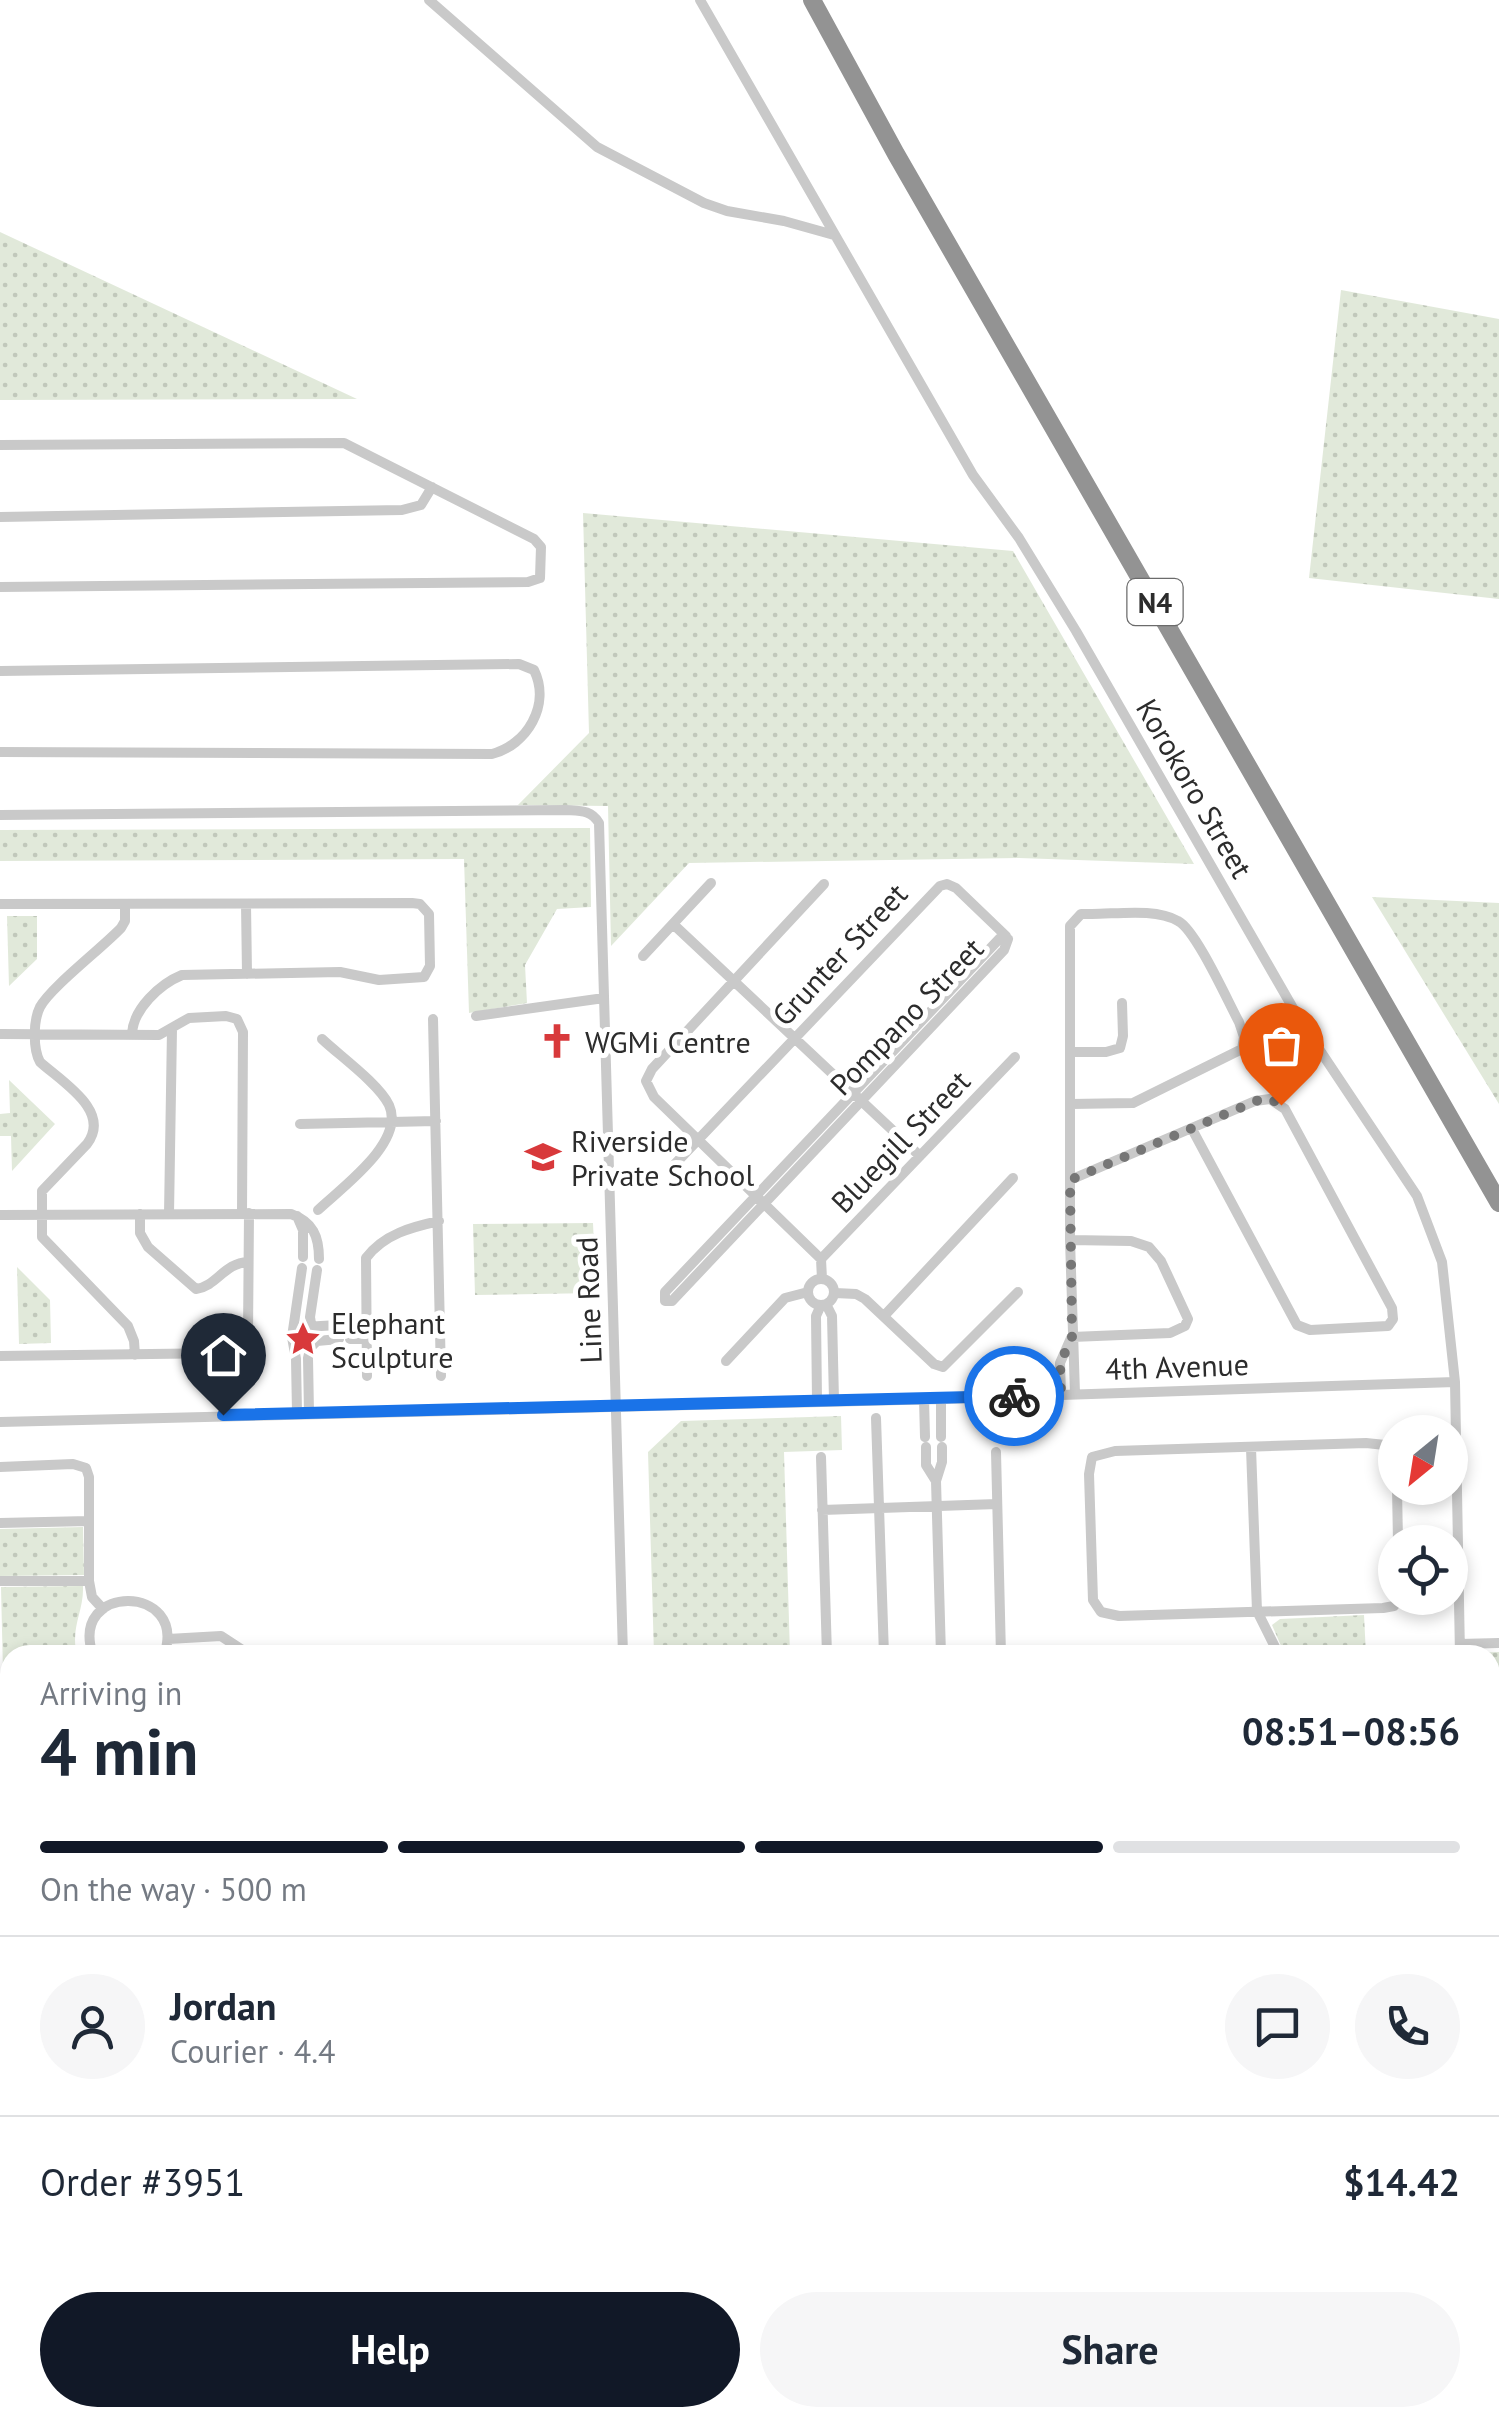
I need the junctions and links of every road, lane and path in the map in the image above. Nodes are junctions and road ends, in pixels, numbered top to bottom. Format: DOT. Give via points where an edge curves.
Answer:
graph roads {
  1 [pos="429,0"];
  2 [pos="700,0"];
  3 [pos="812,0"];
  4 [pos="836,235"];
  5 [pos="0,445"];
  6 [pos="432,486"];
  7 [pos="0,517"];
  8 [pos="0,587"];
  9 [pos="0,671"];
  10 [pos="0,752"];
  11 [pos="0,815"];
  12 [pos="711,883"];
  13 [pos="824,884"];
  14 [pos="0,904"];
  15 [pos="126,904"];
  16 [pos="246,904"];
  17 [pos="673,924"];
  18 [pos="1006,936"];
  19 [pos="643,956"];
  20 [pos="1359,959"];
  21 [pos="247,974"];
  22 [pos="734,982"];
  23 [pos="604,998"];
  24 [pos="1122,1002"];
  25 [pos="476,1016"];
  26 [pos="434,1019"];
  27 [pos="172,1030"];
  28 [pos="0,1034"];
  29 [pos="37,1034"];
  30 [pos="132,1034"];
  31 [pos="795,1038"];
  32 [pos="322,1040"];
  33 [pos="1070,1052"];
  34 [pos="1015,1057"];
  35 [pos="858,1096"];
  36 [pos="1070,1104"];
  37 [pos="1443,1108"];
  38 [pos="436,1121"];
  39 [pos="392,1122"];
  40 [pos="300,1124"];
  41 [pos="1192,1129"];
  42 [pos="698,1140"];
  43 [pos="920,1156"];
  44 [pos="674,1165"];
  45 [pos="1014,1178"];
  46 [pos="1070,1180"];
  47 [pos="1499,1190"];
  48 [pos="759,1199"];
  49 [pos="1499,1203"];
  50 [pos="318,1210"];
  51 [pos="246,1213"];
  52 [pos="40,1214"];
  53 [pos="140,1214"];
  54 [pos="169,1214"];
  55 [pos="0,1215"];
  56 [pos="296,1216"];
  57 [pos="439,1221"];
  58 [pos="1499,1222"];
  59 [pos="1070,1240"];
  60 [pos="821,1259"];
  61 [pos="248,1262"];
  62 [pos="685,1278"];
  63 [pos="822,1279"];
  64 [pos="808,1292"];
  65 [pos="1018,1292"];
  66 [pos="835,1293"];
  67 [pos="823,1305"];
  68 [pos="884,1316"];
  69 [pos="365,1324"];
  70 [pos="312,1326"];
  71 [pos="292,1337"];
  72 [pos="365,1338"];
  73 [pos="1072,1338"];
  74 [pos="311,1348"];
  75 [pos="135,1355"];
  76 [pos="0,1356"];
  77 [pos="726,1361"];
  78 [pos="367,1376"];
  79 [pos="440,1376"];
  80 [pos="1455,1382"];
  81 [pos="1075,1394"];
  82 [pos="1061,1395"];
  83 [pos="941,1399"];
  84 [pos="818,1400"];
  85 [pos="834,1400"];
  86 [pos="924,1400"];
  87 [pos="617,1405"];
  88 [pos="303,1413"];
  89 [pos="876,1418"];
  90 [pos="0,1422"];
  91 [pos="1378,1444"];
  92 [pos="1251,1448"];
  93 [pos="996,1452"];
  94 [pos="821,1457"];
  95 [pos="0,1467"];
  96 [pos="936,1481"];
  97 [pos="997,1504"];
  98 [pos="937,1506"];
  99 [pos="879,1508"];
  100 [pos="822,1510"];
  101 [pos="89,1521"];
  102 [pos="0,1523"];
  103 [pos="0,1581"];
  104 [pos="90,1581"];
  105 [pos="1378,1608"];
  106 [pos="103,1609"];
  107 [pos="1257,1612"];
  108 [pos="168,1640"];
  109 [pos="92,1645"];
  110 [pos="167,1645"];
  111 [pos="235,1645"];
  112 [pos="624,1645"];
  113 [pos="827,1645"];
  114 [pos="884,1645"];
  115 [pos="941,1645"];
  116 [pos="1001,1645"];
  117 [pos="1274,1645"];
  118 [pos="1460,1645"];
  1 -- 4 [label="street" via="597,147 727,212"];
  2 -- 4 [label="street, Korokoro Street"];
  3 -- 20 [label="highway, N4"];
  4 -- 80 [label="street, Korokoro Street" via="973,475 1076,631 1301,1022 1424,1208 1446,1280"];
  5 -- 6 [label="street" via="335,442"];
  6 -- 7 [label="street" via="421,506 402,510"];
  6 -- 8 [label="street" via="538,543 540,578"];
  9 -- 10 [label="street" via="519,664 534,670 538,684 528,731 513,747 492,754"];
  11 -- 23 [label="street, Line Road" via="588,812 599,824"];
  12 -- 17 [label="street"];
  13 -- 22 [label="street"];
  14 -- 15 [label="street"];
  15 -- 16 [label="street"];
  15 -- 29 [label="street" via="121,928 43,1002"];
  16 -- 21 [label="street"];
  16 -- 21 [label="street" via="420,904 429,914 430,966 424,977 410,980 340,972"];
  17 -- 19 [label="street"];
  17 -- 22 [label="street"];
  18 -- 31 [label="street, Grunter Street" via="956,888 943,884"];
  18 -- 35 [label="street, Pompano Street" via="998,937"];
  20 -- 37 [label="highway, N4"];
  20 -- 58 [label="highway" via="1387,1024"];
  21 -- 30 [label="street" via="176,977 138,1012"];
  22 -- 31 [label="street"];
  22 -- 42 [label="street" via="646,1081 648,1091"];
  23 -- 25 [label="street"];
  23 -- 87 [label="street, Line Road"];
  24 -- 33 [label="street" via="1120,1048"];
  26 -- 38 [label="street"];
  27 -- 30 [label="street"];
  27 -- 51 [label="street" via="199,1016 232,1017 241,1024"];
  27 -- 54 [label="street"];
  28 -- 29 [label="street"];
  29 -- 30 [label="street"];
  29 -- 52 [label="street" via="37,1058 90,1108 95,1122 92,1137 42,1191"];
  31 -- 35 [label="street"];
  31 -- 42 [label="street, Grunter Street"];
  32 -- 39 [label="street" via="381,1094"];
  33 -- 36 [label="street"];
  33 -- 36 [label="street" via="1068,936 1081,914 1179,921 1244,1036 1236,1054 1143,1099"];
  34 -- 43 [label="street, Bluegill Street"];
  35 -- 43 [label="street"];
  35 -- 48 [label="street, Pompano Street"];
  36 -- 46 [label="street"];
  37 -- 47 [label="highway"];
  37 -- 49 [label="highway, N4"];
  38 -- 39 [label="street"];
  38 -- 57 [label="street"];
  39 -- 40 [label="street"];
  39 -- 50 [label="street" via="375,1156"];
  41 -- 41 [label="street" via="1261,1099 1281,1105 1392,1308 1391,1323 1310,1330 1297,1325"];
  41 -- 46 [label="street"];
  42 -- 44 [label="street, Grunter Street"];
  42 -- 48 [label="street"];
  43 -- 60 [label="street, Bluegill Street"];
  45 -- 68 [label="street"];
  46 -- 59 [label="street"];
  48 -- 60 [label="street"];
  48 -- 62 [label="street, Pompano Street"];
  51 -- 54 [label="street"];
  51 -- 56 [label="street"];
  51 -- 61 [label="street"];
  52 -- 53 [label="street"];
  52 -- 55 [label="street"];
  52 -- 75 [label="street" via="42,1238 128,1326"];
  53 -- 54 [label="street"];
  53 -- 61 [label="street" via="148,1246 196,1289"];
  56 -- 70 [label="street" via="318,1239"];
  56 -- 71 [label="street" via="303,1230 302,1262"];
  57 -- 69 [label="street" via="405,1228 369,1254"];
  57 -- 79 [label="street"];
  59 -- 73 [label="street"];
  59 -- 73 [label="street" via="1149,1247 1188,1319 1170,1334"];
  60 -- 63 [label="street"];
  61 -- 75 [label="street" via="244,1349"];
  63 -- 64 [label="street"];
  63 -- 66 [label="street"];
  64 -- 67 [label="street"];
  64 -- 77 [label="street" via="786,1298"];
  65 -- 68 [label="street" via="943,1367"];
  66 -- 67 [label="street"];
  66 -- 68 [label="street" via="856,1294"];
  67 -- 84 [label="street" via="816,1316"];
  67 -- 85 [label="street" via="832,1316"];
  69 -- 70 [label="street"];
  69 -- 72 [label="street"];
  70 -- 71 [label="street"];
  70 -- 74 [label="street"];
  71 -- 88 [label="street"];
  72 -- 74 [label="street" via="317,1341"];
  72 -- 78 [label="street"];
  73 -- 81 [label="street"];
  73 -- 82 [label="street" via="1060,1363"];
  74 -- 88 [label="street"];
  75 -- 76 [label="street"];
  80 -- 81 [label="street, 4th Avenue"];
  80 -- 118 [label="street, Korokoro Street"];
  81 -- 82 [label="street, 4th Avenue"];
  82 -- 83 [label="street, 4th Avenue"];
  83 -- 86 [label="street, 4th Avenue"];
  83 -- 96 [label="street"];
  84 -- 85 [label="street, 4th Avenue"];
  84 -- 87 [label="street, 4th Avenue"];
  85 -- 86 [label="street, 4th Avenue"];
  86 -- 96 [label="street" via="926,1465"];
  87 -- 88 [label="street, 4th Avenue"];
  87 -- 112 [label="street, Line Road"];
  88 -- 90 [label="street, 4th Avenue"];
  89 -- 99 [label="street"];
  91 -- 92 [label="street"];
  92 -- 107 [label="street"];
  92 -- 107 [label="street" via="1092,1457 1093,1600 1101,1612 1119,1616"];
  93 -- 97 [label="street"];
  94 -- 100 [label="street"];
  95 -- 101 [label="street" via="86,1468"];
  96 -- 98 [label="street"];
  97 -- 98 [label="street"];
  97 -- 116 [label="street"];
  98 -- 99 [label="street"];
  98 -- 115 [label="street"];
  99 -- 100 [label="street"];
  99 -- 114 [label="street"];
  100 -- 113 [label="street"];
  101 -- 102 [label="street"];
  101 -- 104 [label="street"];
  103 -- 104 [label="street"];
  104 -- 106 [label="street"];
  105 -- 107 [label="street"];
  106 -- 108 [label="street" via="124,1600 145,1604 162,1618"];
  106 -- 109 [label="street" via="91,1629"];
  107 -- 117 [label="street"];
  108 -- 110 [label="street"];
  108 -- 111 [label="street" via="221,1636"];
}
